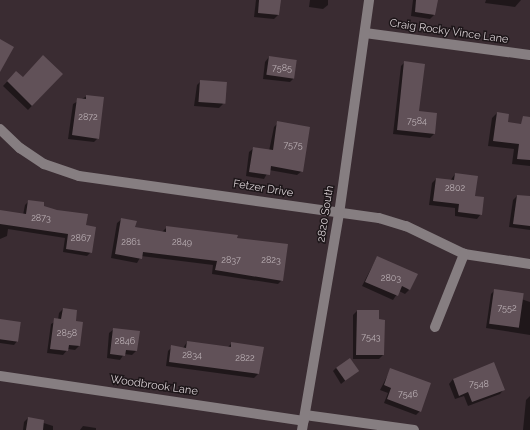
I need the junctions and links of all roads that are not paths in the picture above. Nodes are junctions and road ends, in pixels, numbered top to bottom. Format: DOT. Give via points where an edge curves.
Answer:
graph roads {
  1 [pos="369,0"];
  2 [pos="365,33"];
  3 [pos="530,55"];
  4 [pos="0,128"];
  5 [pos="339,214"];
  6 [pos="464,254"];
  7 [pos="530,264"];
  8 [pos="435,327"];
  9 [pos="0,376"];
  10 [pos="303,422"];
  11 [pos="414,430"];
  1 -- 2 [label="street, 2820 South"];
  2 -- 3 [label="street, Craig Rocky Vince Lane"];
  2 -- 5 [label="street, 2820 South"];
  4 -- 5 [label="street, Fetzer Drive" via="20,148 44,164 79,176 274,202"];
  5 -- 6 [label="street, Fetzer Drive" via="379,218 406,226"];
  5 -- 10 [label="street, 2820 South"];
  6 -- 7 [label="street, Fetzer Drive"];
  6 -- 8 [label="street"];
  9 -- 10 [label="street, Woodbrook Lane"];
  10 -- 11 [label="street, Woodbrook Lane"];
}
